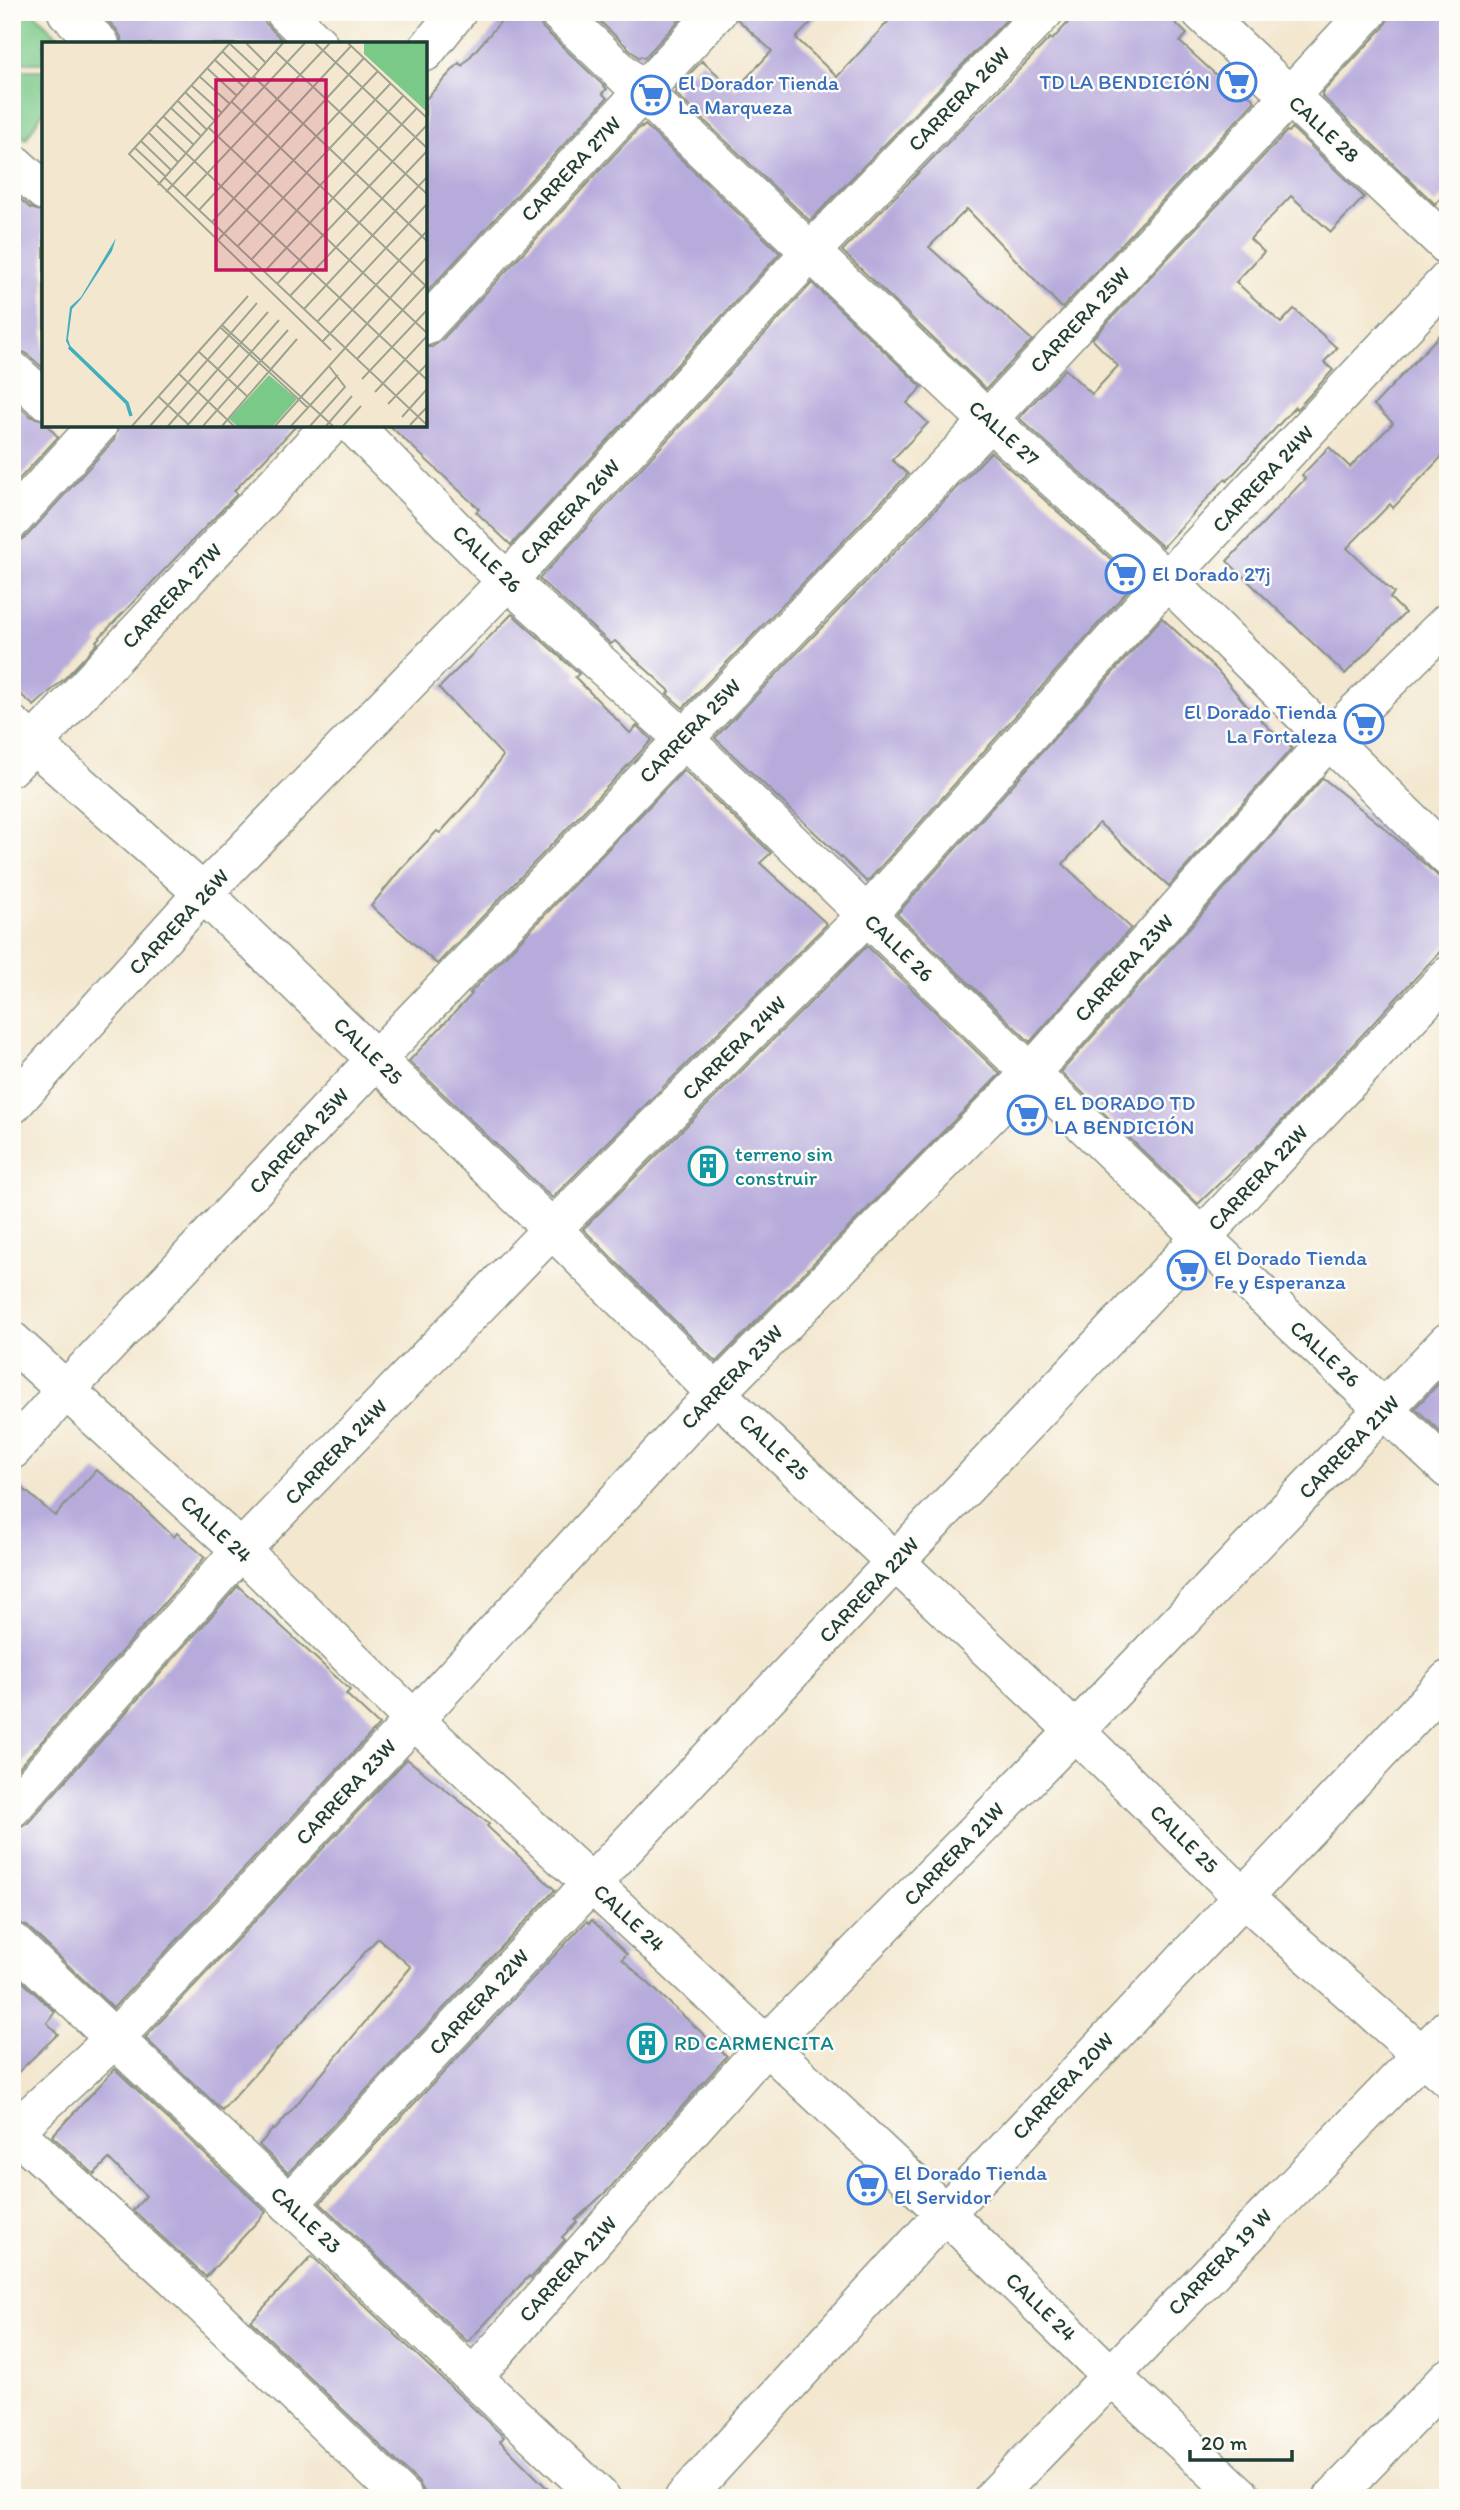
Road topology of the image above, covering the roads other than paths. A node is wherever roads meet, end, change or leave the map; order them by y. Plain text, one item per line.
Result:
1 (67, 12) edge
2 (285, 12) edge
3 (457, 12) edge
4 (558, 12) edge
5 (717, 12) edge
6 (1044, 12) edge
7 (1200, 12) edge
8 (1368, 12) edge
9 (98, 42) edge
10 (316, 42) edge
11 (427, 50) edge
12 (642, 93) junction
13 (1290, 96) junction
14 (12, 162) edge
15 (42, 189) edge
16 (1448, 246) edge
17 (811, 252) junction
18 (1448, 280) edge
19 (427, 324) edge
20 (12, 370) edge
21 (42, 397) edge
22 (989, 419) junction
23 (329, 427) edge
24 (355, 427) edge
25 (85, 430) edge
26 (12, 520) edge
27 (508, 580) junction
28 (1167, 580) junction
29 (1448, 622) edge
30 (683, 738) junction
31 (1329, 739) junction
32 (19, 745) edge
33 (1448, 858) edge
34 (203, 893) junction
35 (866, 916) junction
36 (1448, 976) edge
37 (376, 1059) junction
38 (1031, 1073) junction
39 (12, 1105) edge
40 (552, 1229) junction
41 (1202, 1238) junction
42 (12, 1341) edge
43 (1448, 1342) edge
44 (65, 1391) junction
45 (716, 1393) junction
46 (1385, 1409) junction
47 (12, 1450) edge
48 (1448, 1469) edge
49 (241, 1550) junction
50 (896, 1562) junction
51 (1448, 1680) edge
52 (414, 1720) junction
53 (1075, 1731) junction
54 (12, 1808) edge
55 (591, 1883) junction
56 (1242, 1896) junction
57 (12, 1942) edge
58 (114, 2039) junction
59 (766, 2045) junction
60 (1439, 2054) edge
61 (13, 2130) edge
62 (289, 2204) junction
63 (944, 2213) junction
64 (1110, 2375) junction
65 (472, 2377) junction
66 (1448, 2378) edge
67 (403, 2498) edge
68 (601, 2498) edge
69 (684, 2498) edge
70 (993, 2498) edge
71 (1242, 2498) edge
72 (1333, 2498) edge

1 - 9 street
2 - 10 street
3 - 11 street
4 - 12 street, CALLE 27
5 - 12 street, CARRERA 27W
6 - 17 street, CARRERA 26W
7 - 13 street, CALLE 28
8 - 13 street, CARRERA 25W
12 - 17 street, CALLE 27
12 - 19 street, CARRERA 27W
13 - 16 street, CALLE 28
13 - 22 street, CARRERA 25W
14 - 15 street
17 - 22 street, CALLE 27
17 - 27 street, CARRERA 26W
18 - 28 street, CARRERA 24W
20 - 21 street
22 - 28 street, CALLE 27
22 - 30 street, CARRERA 25W
23 - 32 street, CARRERA 27W
24 - 27 street, CALLE 26
25 - 26 street
27 - 30 street, CALLE 26
27 - 34 street, CARRERA 26W
28 - 31 street, CALLE 27
28 - 35 street, CARRERA 24W
29 - 31 street, CARRERA 23W
30 - 35 street, CALLE 26
30 - 37 street, CARRERA 25W
31 - 33 street, CALLE 27
31 - 38 street, CARRERA 23W
32 - 34 street, CALLE 25
34 - 37 street, CALLE 25
34 - 39 street, CARRERA 26W
35 - 38 street, CALLE 26
35 - 40 street, CARRERA 24W
36 - 41 street, CARRERA 22W
37 - 40 street, CALLE 25
37 - 44 street, CARRERA 25W
38 - 41 street, CALLE 26
38 - 45 street, CARRERA 23W
40 - 45 street, CALLE 25
40 - 49 street, CARRERA 24W
41 - 46 street, CALLE 26
41 - 50 street, CARRERA 22W
42 - 44 street, CALLE 24
43 - 46 street, CARRERA 21W
44 - 47 street, CARRERA 25W
44 - 49 street, CALLE 24
45 - 50 street, CALLE 25
45 - 52 street, CARRERA 23W
46 - 48 street, CALLE 26
46 - 53 street, CARRERA 21W
49 - 52 street, CALLE 24
49 - 54 street, CARRERA 24W
50 - 53 street, CALLE 25
50 - 55 street, CARRERA 22W
51 - 56 street, CARRERA 20W
52 - 55 street, CALLE 24
52 - 58 street, CARRERA 23W
53 - 56 street, CALLE 25
53 - 59 street, CARRERA 21W
55 - 59 street, CALLE 24
55 - 62 street, CARRERA 22W
56 - 60 street, CALLE 25
56 - 63 street, CARRERA 20W
57 - 58 street, CALLE 23
58 - 61 street, CARRERA 23W
58 - 62 street, CALLE 23
59 - 63 street, CALLE 24
59 - 65 street, CARRERA 21W
60 - 64 street, CARRERA 19 W
61 - 67 street
62 - 65 street, CALLE 23
63 - 64 street, CALLE 24
63 - 69 street, CARRERA 20W
64 - 70 street, CARRERA 19 W
64 - 71 street, CALLE 24
65 - 68 street, CALLE 23
66 - 72 street

